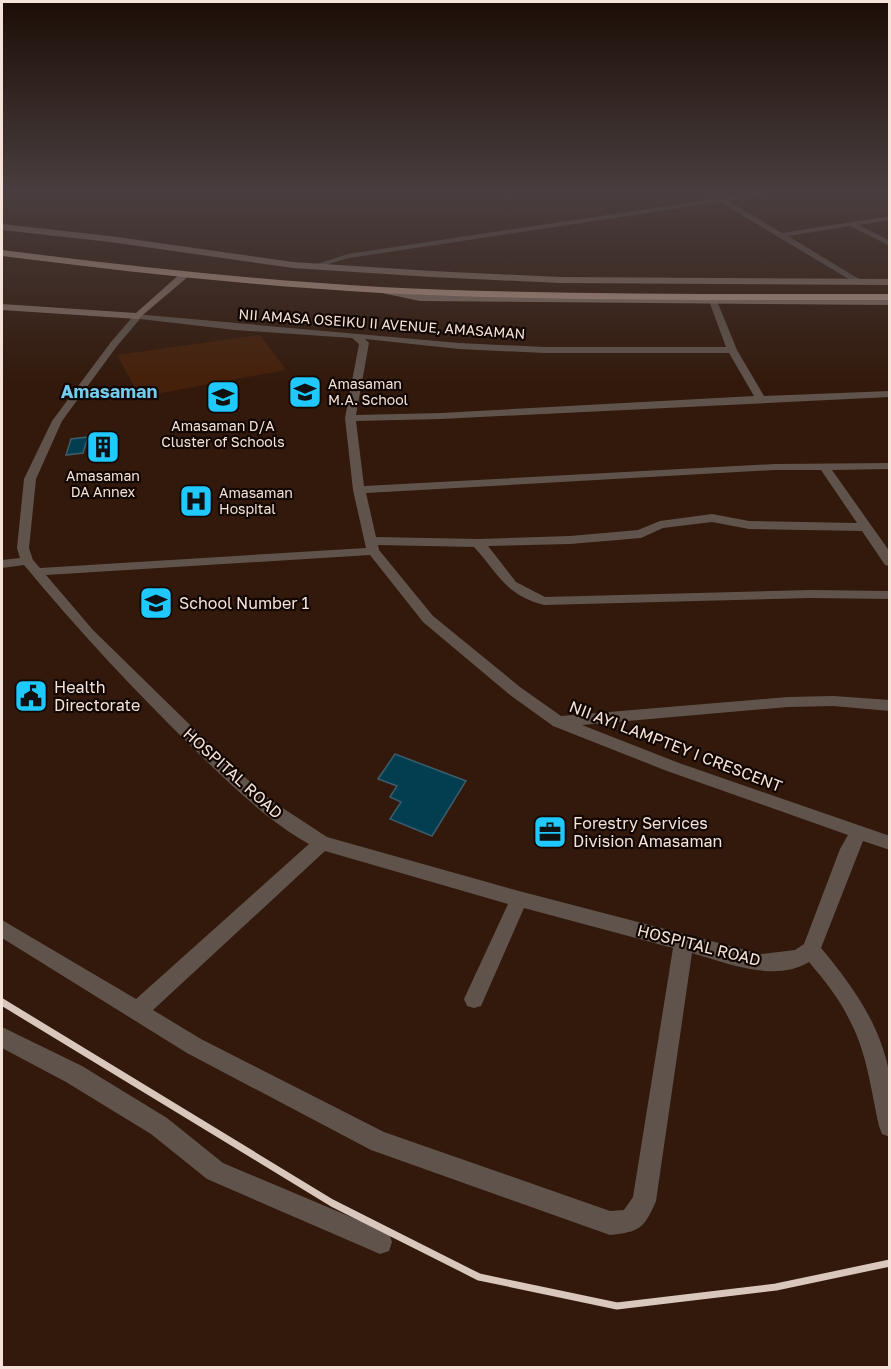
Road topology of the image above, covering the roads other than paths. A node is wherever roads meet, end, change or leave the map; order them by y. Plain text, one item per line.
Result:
1 (26, 256) edge
2 (103, 256) edge
3 (234, 256) edge
4 (349, 256) edge
5 (817, 256) edge
6 (315, 266) junction
7 (185, 275) junction
8 (860, 282) junction
9 (890, 282) edge
10 (890, 289) edge
11 (381, 290) junction
12 (890, 297) edge
13 (713, 300) junction
14 (890, 302) edge
15 (2, 307) edge
16 (138, 316) junction
17 (356, 337) junction
18 (732, 350) junction
19 (890, 394) edge
20 (761, 399) junction
21 (350, 418) junction
22 (824, 466) junction
23 (890, 466) edge
24 (359, 490) junction
25 (865, 526) junction
26 (478, 543) junction
27 (372, 546) junction
28 (890, 562) edge
29 (2, 564) edge
30 (31, 567) junction
31 (890, 596) edge
32 (890, 706) edge
33 (559, 722) junction
34 (858, 833) junction
35 (322, 843) junction
36 (890, 843) edge
37 (519, 899) junction
38 (2, 928) edge
39 (684, 942) junction
40 (811, 950) junction
41 (474, 999) dead end
42 (137, 1011) junction
43 (2, 1037) edge
44 (890, 1126) edge
45 (380, 1242) dead end

1 - 7 highway
2 - 10 highway
3 - 6 main road
4 - 6 street
5 - 8 street
6 - 8 main road
7 - 11 highway
7 - 16 main road
8 - 9 main road
11 - 12 highway
11 - 13 main road
13 - 14 main road
13 - 18 street
15 - 16 main road
16 - 17 street, NII AMASA OSEIKU II AVENUE, AMASAMAN
16 - 30 street
17 - 18 street, NII AMASA OSEIKU II AVENUE, AMASAMAN
17 - 21 street, NII AYI LAMPTEY I CRESCENT
18 - 20 street
19 - 20 street
20 - 21 street
21 - 24 street, NII AYI LAMPTEY I CRESCENT
22 - 23 street
22 - 24 street
22 - 25 street
24 - 27 street, NII AYI LAMPTEY I CRESCENT
25 - 26 street
25 - 28 street
26 - 27 street
26 - 31 street
27 - 30 street
27 - 33 street, NII AYI LAMPTEY I CRESCENT
29 - 30 street
30 - 35 street, HOSPITAL ROAD
32 - 33 street
33 - 34 street, NII AYI LAMPTEY I CRESCENT
34 - 36 street, NII AYI LAMPTEY I CRESCENT
34 - 40 street
35 - 37 street, HOSPITAL ROAD
35 - 42 street
37 - 39 street, HOSPITAL ROAD
37 - 41 street
38 - 42 street
39 - 40 street, HOSPITAL ROAD
39 - 42 street
40 - 44 street
43 - 45 street

